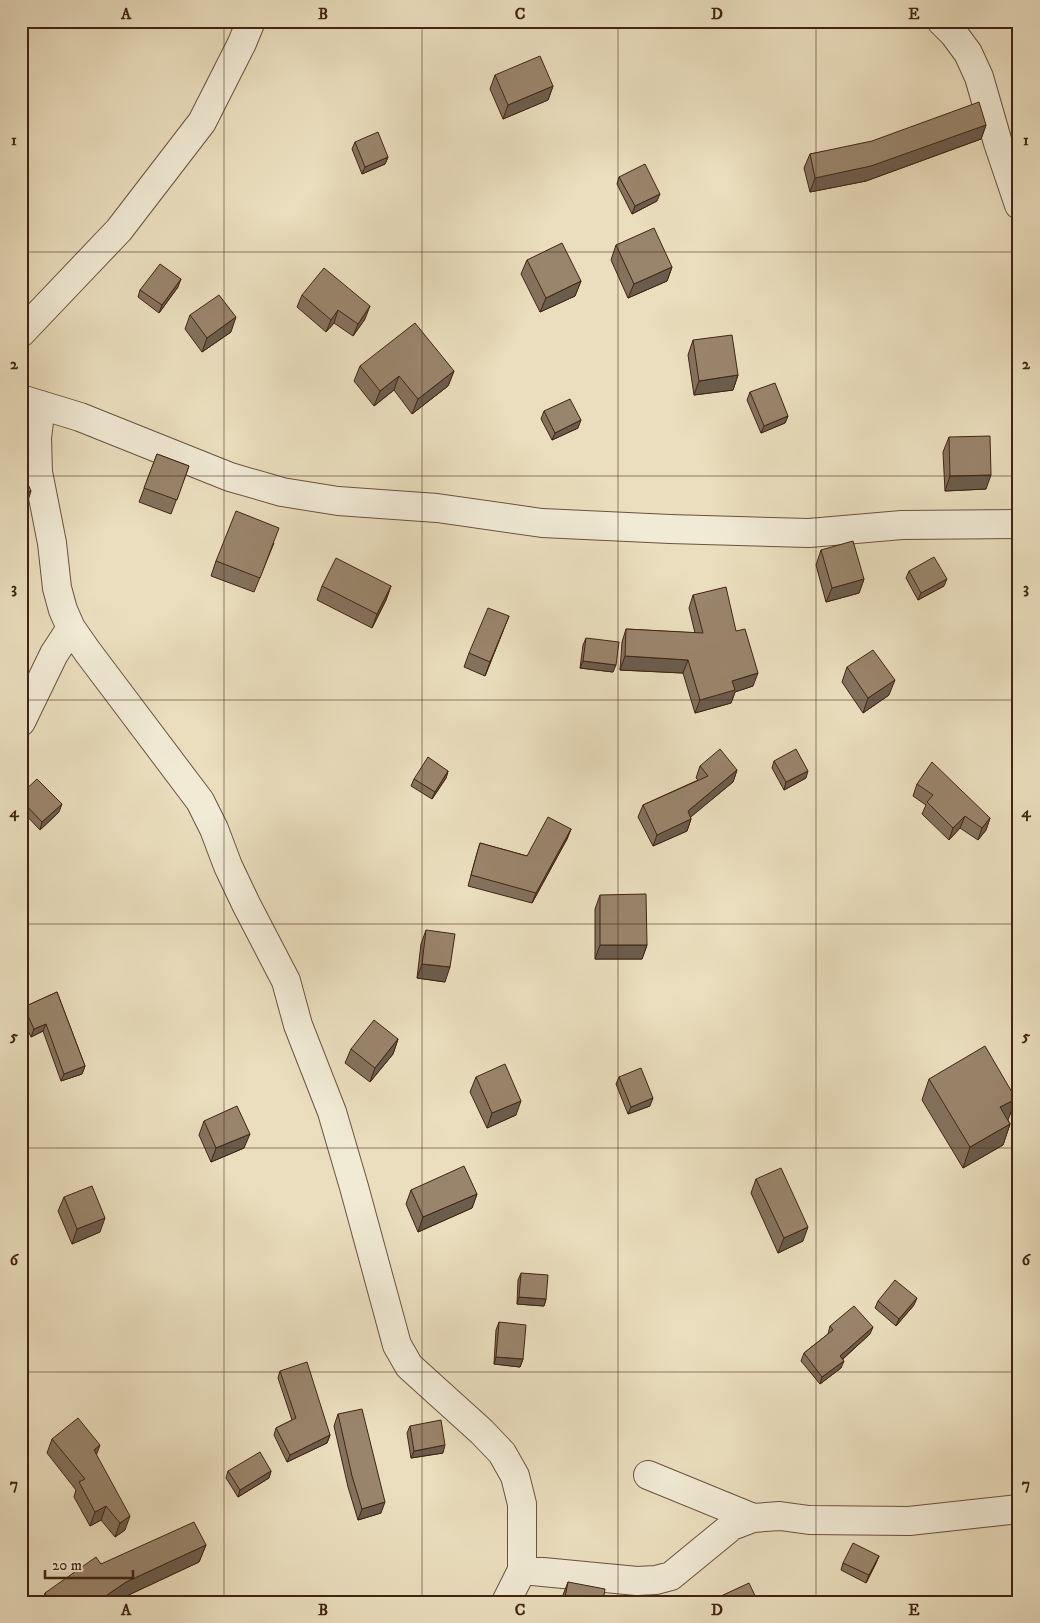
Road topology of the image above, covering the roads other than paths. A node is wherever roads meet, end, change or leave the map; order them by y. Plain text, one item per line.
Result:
1 (251, 21) edge
2 (941, 21) edge
3 (1008, 139) edge
4 (1019, 205) edge
5 (21, 333) edge
6 (31, 402) edge
7 (1019, 524) edge
8 (71, 628) junction
9 (21, 722) edge
10 (648, 1475) dead end
11 (1019, 1509) edge
12 (753, 1518) junction
13 (522, 1570) junction
14 (506, 1602) edge

1 - 5 street
2 - 3 street
3 - 4 street
6 - 7 street
6 - 8 street
8 - 9 street
8 - 13 street
10 - 12 street
11 - 12 street
12 - 13 street
13 - 14 street

